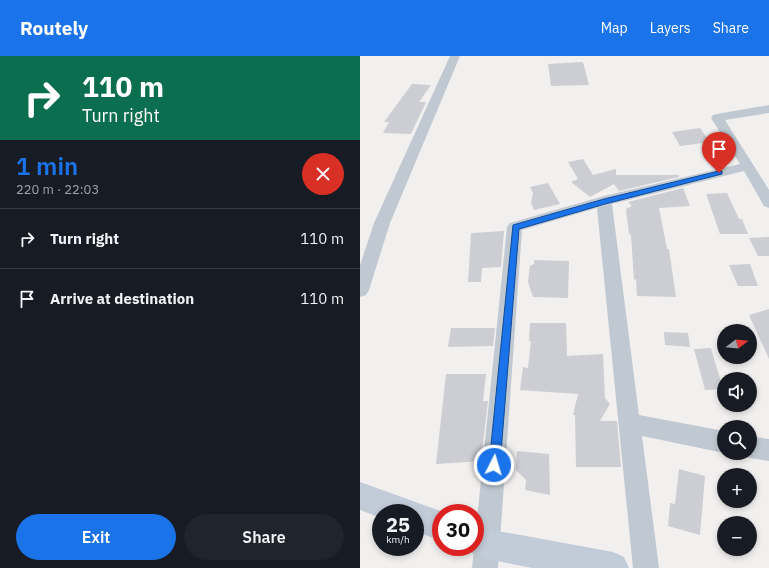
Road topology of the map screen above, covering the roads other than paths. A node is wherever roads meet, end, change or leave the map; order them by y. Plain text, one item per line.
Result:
1 (455, 56) edge
2 (769, 109) edge
3 (748, 166) junction
4 (604, 201) junction
5 (769, 203) edge
6 (360, 290) edge
7 (629, 423) junction
8 (717, 441) edge
9 (757, 448) edge
10 (769, 450) edge
11 (360, 496) edge
12 (382, 504) edge
13 (484, 530) edge
14 (484, 550) edge
15 (613, 568) edge
16 (646, 568) edge

1 - 6 street
2 - 3 street
3 - 4 street
3 - 5 street
4 - 7 street
4 - 13 street
7 - 8 street
7 - 16 street
9 - 10 street
11 - 12 street
14 - 15 street

